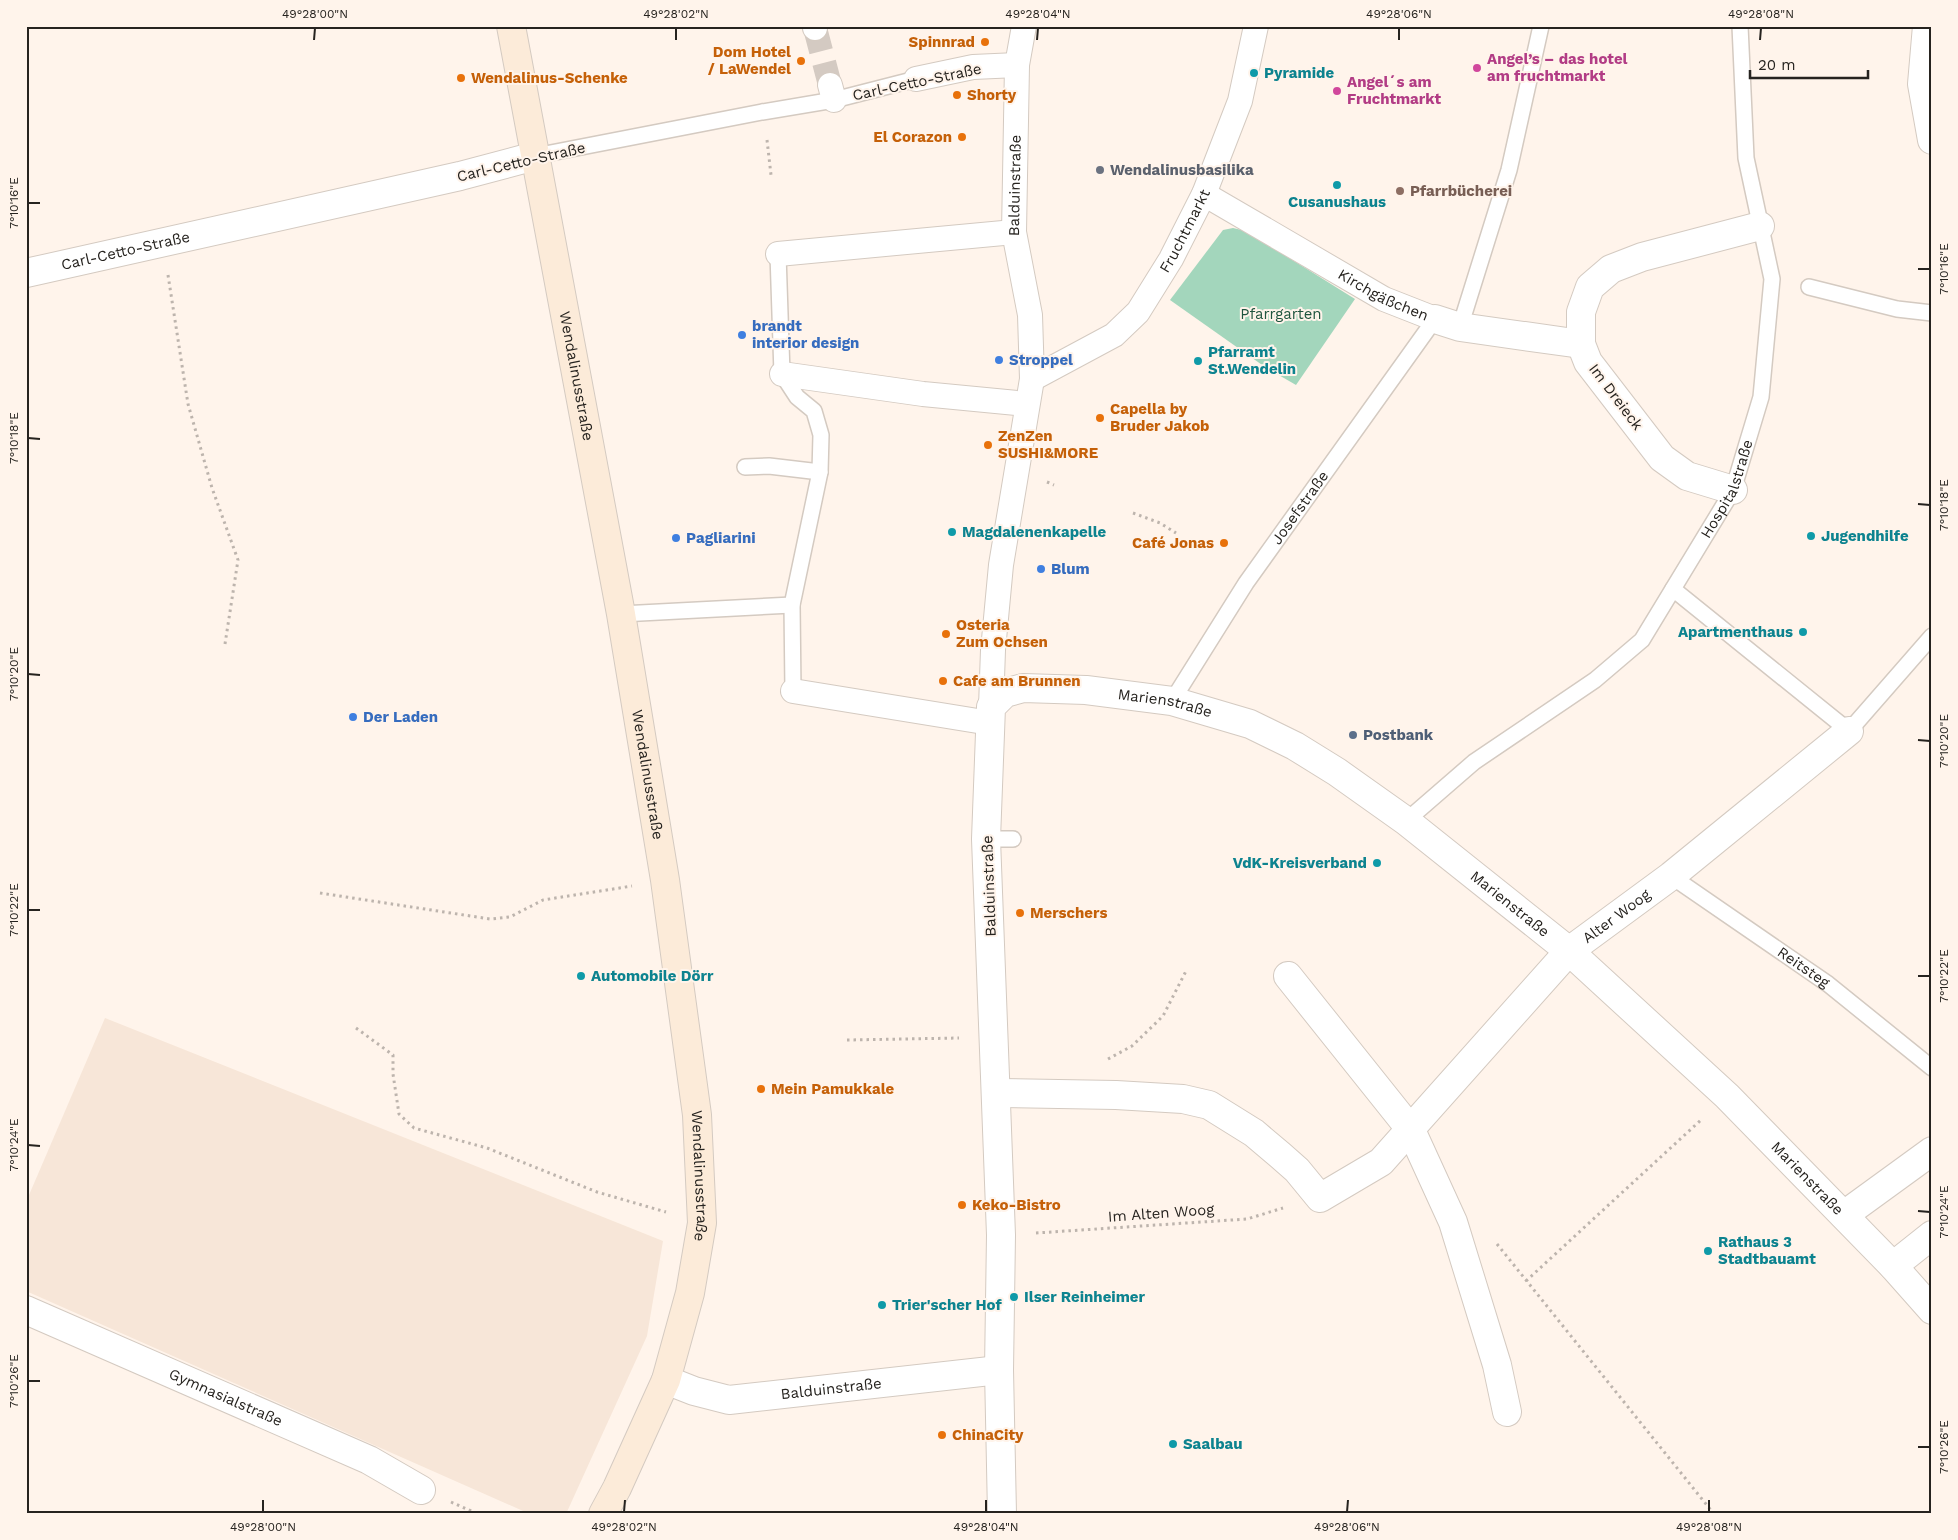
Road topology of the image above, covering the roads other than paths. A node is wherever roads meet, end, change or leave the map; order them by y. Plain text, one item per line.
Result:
1 (511, 26) edge
2 (1024, 26) edge
3 (1256, 26) edge
4 (1541, 26) edge
5 (1740, 26) edge
6 (1928, 26) edge
7 (1017, 65) junction
8 (916, 79) joint
9 (1932, 140) edge
10 (535, 156) junction
11 (1204, 194) junction
12 (1760, 226) junction
13 (1014, 232) junction
14 (778, 254) joint
15 (26, 273) edge
16 (1809, 287) dead end
17 (1932, 313) edge
18 (1448, 323) junction
19 (1581, 344) junction
20 (782, 374) junction
21 (1032, 379) junction
22 (1027, 404) junction
23 (745, 467) dead end
24 (820, 472) junction
25 (1733, 490) junction
26 (1673, 588) junction
27 (792, 605) junction
28 (621, 614) junction
29 (1932, 636) edge
30 (793, 691) joint
31 (1172, 701) junction
32 (991, 715) junction
33 (1849, 731) junction
34 (1406, 821) junction
35 (986, 839) junction
36 (1013, 840) dead end
37 (1671, 876) junction
38 (1569, 951) junction
39 (1288, 976) dead end
40 (1932, 1068) edge
41 (997, 1093) junction
42 (1411, 1130) junction
43 (1932, 1151) edge
44 (1844, 1215) junction
45 (1932, 1235) edge
46 (1893, 1266) junction
47 (26, 1310) edge
48 (1932, 1310) edge
49 (999, 1370) junction
50 (666, 1380) junction
51 (1507, 1412) dead end
52 (421, 1490) dead end
53 (603, 1514) edge
54 (1002, 1514) edge

1 - 10 main road, Wendalinusstraße
2 - 7 street, Balduinstraße
3 - 11 street, Fruchtmarkt
4 - 18 lane, Josefstraße
5 - 12 lane, Hospitalstraße
6 - 9 street
7 - 8 street, Carl-Cetto-Straße
7 - 13 street, Balduinstraße
8 - 10 lane, Carl-Cetto-Straße
10 - 15 street, Carl-Cetto-Straße
10 - 28 main road, Wendalinusstraße
11 - 18 street, Kirchgäßchen
11 - 21 street, Fruchtmarkt
12 - 19 street, Im Dreieck
12 - 25 lane, Hospitalstraße
13 - 14 street
13 - 21 street, Balduinstraße
14 - 20 lane
16 - 17 lane
18 - 19 street, Kirchgäßchen
18 - 31 lane, Josefstraße
19 - 25 street, Im Dreieck
20 - 22 street
20 - 24 lane
21 - 22 street, Balduinstraße
22 - 32 street, Balduinstraße
23 - 24 lane
24 - 27 lane
25 - 26 lane, Hospitalstraße
26 - 33 lane
26 - 34 lane, Hospitalstraße
27 - 28 lane
27 - 30 lane
28 - 50 main road, Wendalinusstraße
29 - 33 lane, Alter Woog
30 - 32 street
31 - 32 street, Marienstraße
31 - 34 street, Marienstraße
32 - 35 street, Balduinstraße
33 - 37 street, Alter Woog
34 - 38 street, Marienstraße
35 - 36 lane
35 - 41 street, Balduinstraße
37 - 38 street, Alter Woog
37 - 40 lane, Reitsteg
38 - 42 street, Alter Woog
38 - 44 street, Marienstraße
39 - 42 street
41 - 42 street, Alter Woog
41 - 49 street, Balduinstraße
42 - 51 street
43 - 44 street
44 - 46 street, Marienstraße
45 - 46 street
46 - 48 street, Marienstraße
47 - 52 street, Gymnasialstraße
49 - 50 street, Balduinstraße
49 - 54 street, Balduinstraße
50 - 53 main road, Wendalinusstraße

